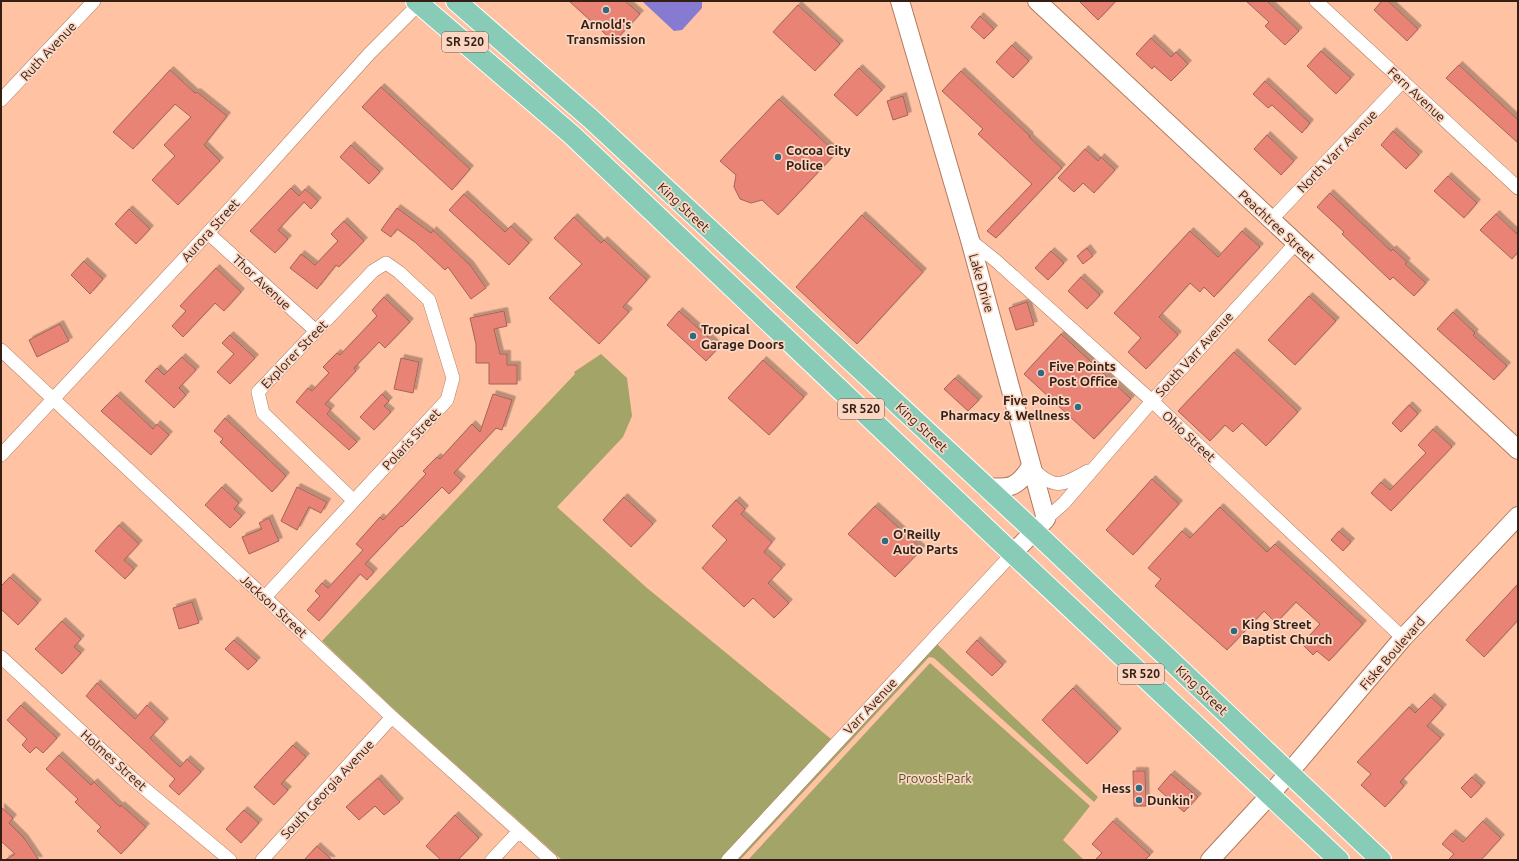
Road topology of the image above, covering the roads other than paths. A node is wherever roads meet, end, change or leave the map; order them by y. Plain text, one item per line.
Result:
1 (94, 1) edge
2 (456, 1) edge
3 (900, 1) edge
4 (1037, 1) edge
5 (1316, 1) edge
6 (417, 2) edge
7 (518, 57) junction
8 (1403, 81) junction
9 (1, 100) edge
10 (532, 101) junction
11 (637, 163) junction
12 (1518, 188) edge
13 (1271, 220) junction
14 (208, 233) junction
15 (970, 240) junction
16 (1296, 243) junction
17 (386, 264) joint
18 (316, 331) junction
19 (1, 350) edge
20 (53, 399) junction
21 (1152, 401) junction
22 (1518, 450) edge
23 (1, 455) edge
24 (1031, 466) junction
25 (1095, 468) junction
26 (985, 487) junction
27 (354, 501) junction
28 (1518, 516) edge
29 (1040, 525) junction
30 (1012, 553) junction
31 (265, 597) junction
32 (1404, 638) junction
33 (1, 657) edge
34 (392, 717) junction
35 (1289, 773) junction
36 (1270, 795) junction
37 (519, 831) junction
38 (230, 860) edge
39 (262, 860) edge
40 (492, 860) edge
41 (551, 860) edge
42 (728, 860) edge
43 (1210, 860) edge
44 (1339, 860) edge
45 (1381, 860) edge

1 - 9 street, Ruth Avenue
2 - 7 main road, King Street / SR 520
3 - 15 street, Lake Drive
4 - 13 street, Peachtree Street
5 - 8 street, Fern Avenue
6 - 7 main road
6 - 10 main road, King Street / SR 520
6 - 14 street, Aurora Street
7 - 11 main road, King Street / SR 520
8 - 12 street, Fern Avenue
8 - 13 street, North Varr Avenue
10 - 11 main road
10 - 30 main road, King Street / SR 520
11 - 26 main road, King Street / SR 520
13 - 16 street, Peachtree Street
14 - 18 street, Thor Avenue
14 - 20 street, Aurora Street
15 - 21 street, Ohio Street
15 - 24 street, Lake Drive
16 - 21 street, South Varr Avenue
16 - 22 street, Peachtree Street
17 - 18 street, Explorer Street
17 - 27 street, Polaris Street
18 - 27 street, Explorer Street
19 - 20 street, Jackson Street
20 - 23 street, Aurora Street
20 - 31 street, Jackson Street
21 - 25 street, South Varr Avenue
21 - 32 street, Ohio Street
24 - 25 street
24 - 26 street
24 - 29 street, Lake Drive
25 - 29 street
26 - 29 main road, King Street / SR 520
27 - 31 street, Polaris Street
28 - 32 street, Fiske Boulevard
29 - 30 street
29 - 35 main road, King Street / SR 520
30 - 36 main road, King Street / SR 520
30 - 42 street, Varr Avenue
31 - 34 street, Jackson Street
32 - 35 street, Fiske Boulevard
33 - 38 street, Holmes Street
34 - 37 street, Jackson Street
34 - 39 street, South Georgia Avenue
35 - 36 street, Fiske Boulevard
35 - 45 main road, King Street / SR 520
36 - 43 street, Fiske Boulevard
36 - 44 main road, King Street / SR 520
37 - 40 street
37 - 41 street, Jackson Street

